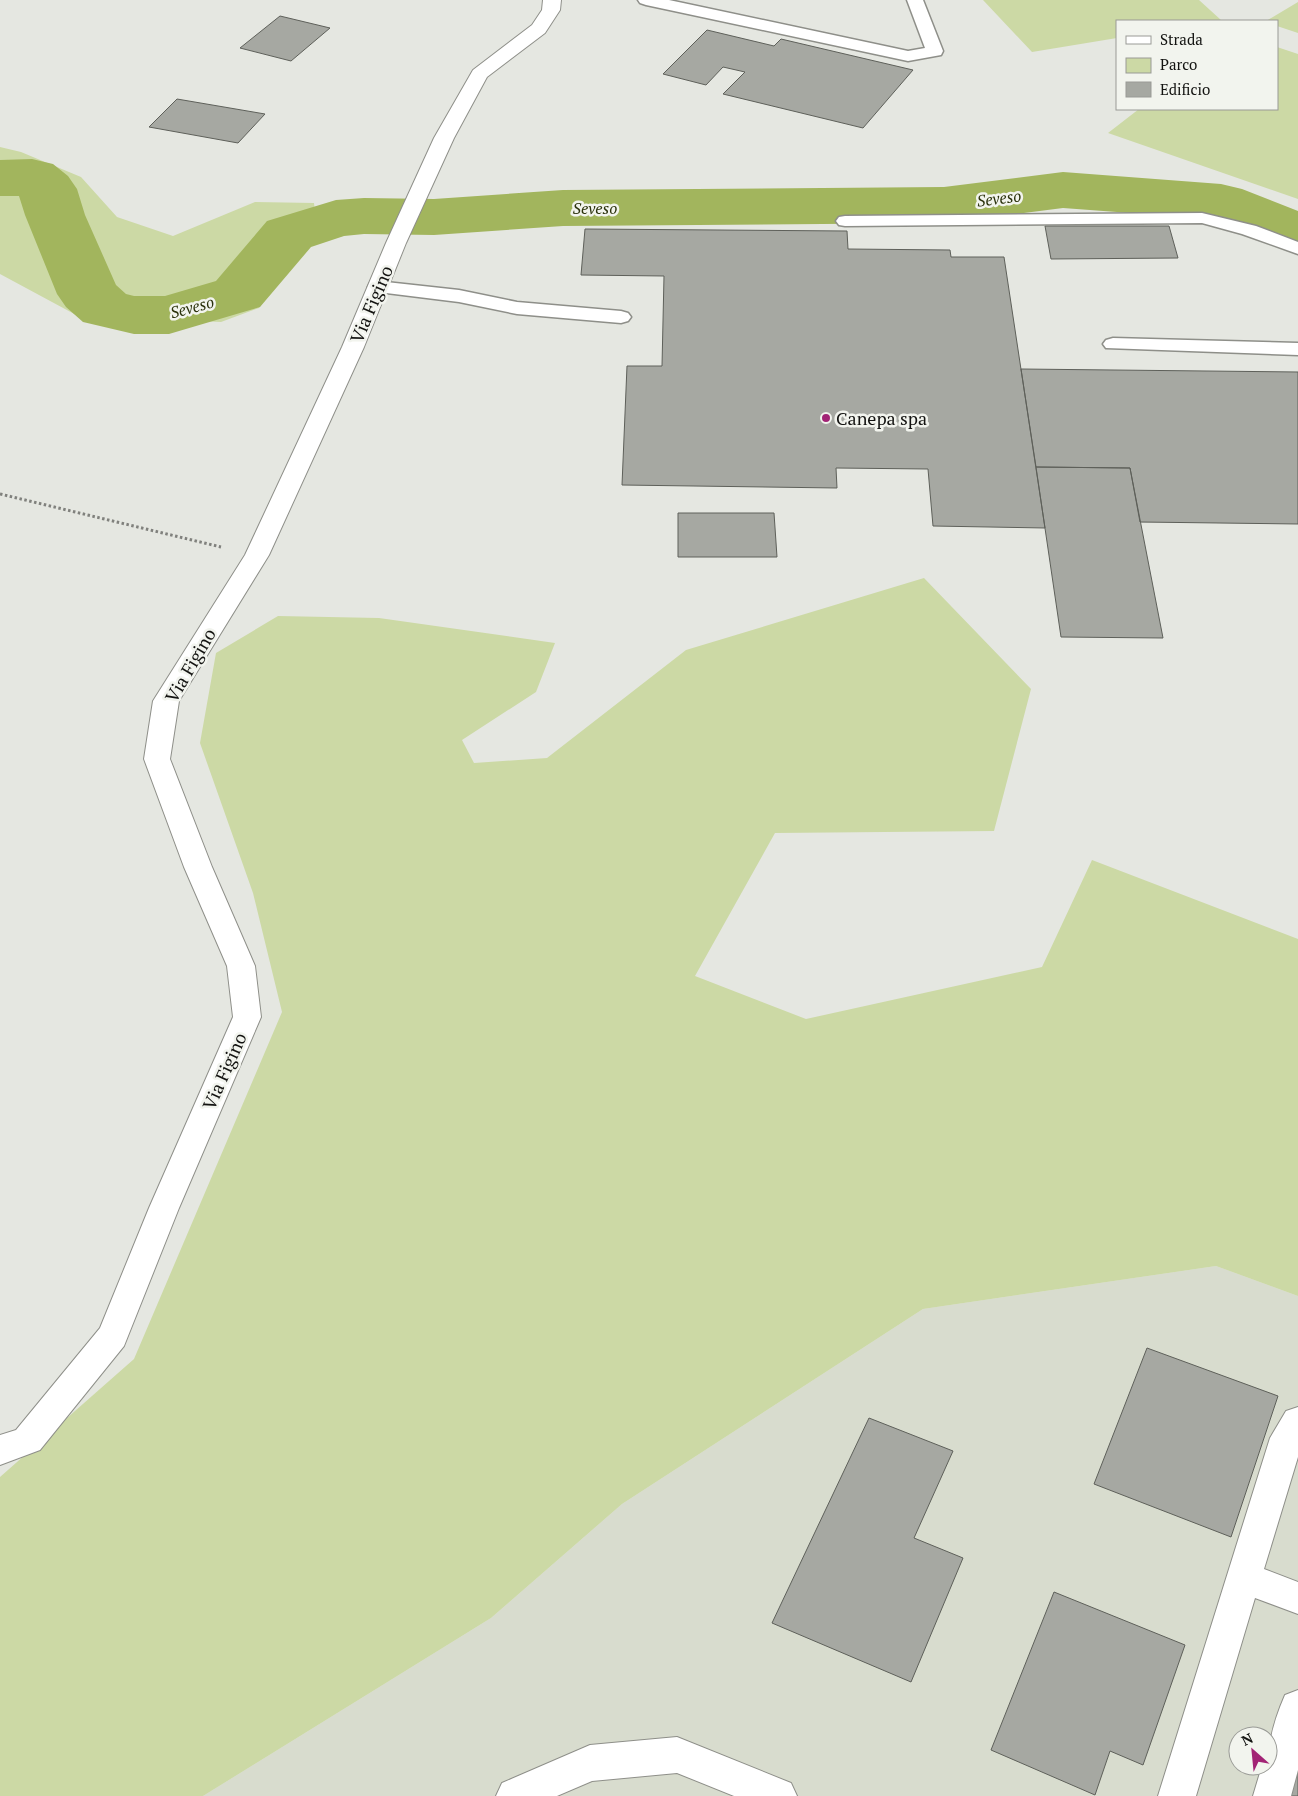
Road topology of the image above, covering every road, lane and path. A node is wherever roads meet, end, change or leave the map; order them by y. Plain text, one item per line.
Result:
1 (552, 0) edge
2 (646, 0) edge
3 (721, 0) edge
4 (914, 0) edge
5 (705, 13) junction
6 (845, 221) dead end
7 (1298, 248) edge
8 (377, 287) junction
9 (621, 317) dead end
10 (1114, 344) dead end
11 (1298, 349) edge
12 (0, 494) edge
13 (257, 555) junction
14 (1298, 1420) edge
15 (0, 1450) edge
16 (1244, 1578) junction
17 (1298, 1598) edge
18 (1298, 1707) edge
19 (514, 1796) edge
20 (778, 1796) edge
21 (1177, 1796) edge
22 (1272, 1796) edge

1 - 8 street, Via Figino
2 - 5 lane
3 - 5 lane
4 - 5 lane
6 - 7 lane
8 - 9 lane
8 - 13 street, Via Figino
10 - 11 lane
12 - 13 path
13 - 15 street, Via Figino
14 - 16 street
16 - 17 street
16 - 21 street
18 - 22 street
19 - 20 street

